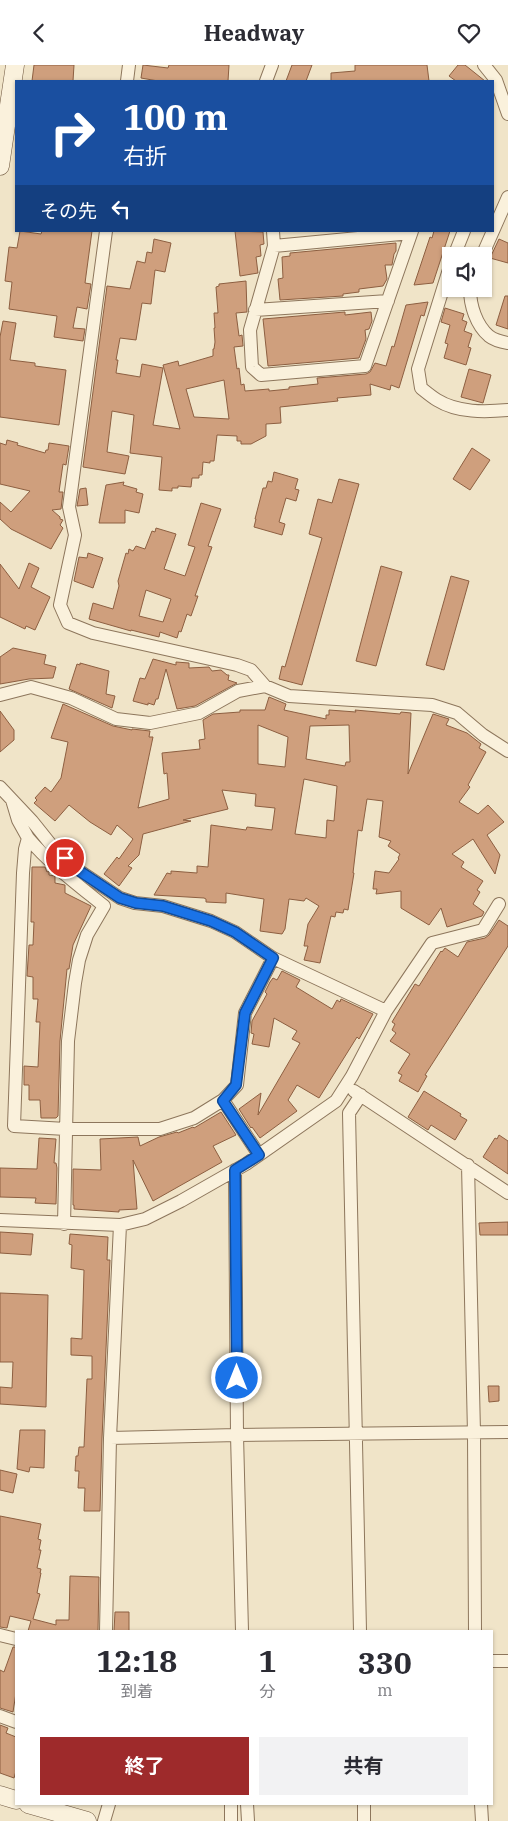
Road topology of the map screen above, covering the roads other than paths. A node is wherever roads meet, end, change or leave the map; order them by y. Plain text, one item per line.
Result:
1 (15, 65) edge
2 (130, 65) edge
3 (272, 65) edge
4 (484, 65) edge
5 (127, 80) edge
6 (266, 80) edge
7 (508, 114) edge
8 (0, 166) edge
9 (508, 197) edge
10 (494, 229) edge
11 (106, 232) edge
12 (273, 232) edge
13 (411, 232) edge
14 (464, 232) edge
15 (493, 232) edge
16 (274, 246) junction
17 (458, 247) edge
18 (486, 247) edge
19 (442, 292) edge
20 (470, 297) edge
21 (388, 301) junction
22 (255, 310) junction
23 (508, 343) edge
24 (508, 410) edge
25 (265, 686) junction
26 (0, 695) edge
27 (508, 751) edge
28 (0, 787) edge
29 (12, 800) junction
30 (28, 838) junction
31 (499, 904) dead end
32 (273, 958) junction
33 (386, 1011) junction
34 (346, 1085) junction
35 (361, 1095) junction
36 (223, 1101) junction
37 (66, 1129) junction
38 (259, 1155) junction
39 (468, 1165) junction
40 (235, 1170) junction
41 (508, 1193) edge
42 (0, 1220) edge
43 (64, 1224) junction
44 (120, 1225) junction
45 (508, 1432) edge
46 (355, 1433) junction
47 (474, 1433) junction
48 (237, 1435) junction
49 (110, 1438) junction
50 (106, 1630) edge
51 (242, 1630) edge
52 (360, 1630) edge
53 (475, 1630) edge
54 (0, 1635) edge
55 (15, 1639) edge
56 (493, 1661) edge
57 (508, 1661) edge
58 (0, 1716) edge
59 (15, 1722) edge
60 (0, 1795) edge
61 (15, 1800) edge
62 (31, 1805) edge
63 (109, 1805) edge
64 (231, 1805) edge
65 (247, 1805) edge
66 (364, 1805) edge
67 (481, 1805) edge
68 (87, 1821) edge
69 (104, 1821) edge
70 (231, 1821) edge
71 (248, 1821) edge
72 (364, 1821) edge
73 (482, 1821) edge

1 - 8 street
2 - 5 street
3 - 6 street
4 - 7 street
9 - 10 street
11 - 25 street
12 - 16 street
13 - 16 street
13 - 21 street
14 - 17 street
15 - 18 street
16 - 22 street
19 - 24 street
20 - 23 street
21 - 22 street
21 - 22 street
25 - 26 street
25 - 27 street
28 - 29 street
29 - 30 street
29 - 32 street
30 - 37 street
30 - 37 street
31 - 33 street
32 - 33 street
32 - 36 street
33 - 34 street
34 - 35 street
34 - 38 street
35 - 39 street
35 - 46 street
36 - 37 street
36 - 38 street
37 - 43 street
38 - 40 street
39 - 41 street
39 - 47 street
40 - 44 street
40 - 48 street
42 - 43 street
43 - 44 street
44 - 49 street
45 - 47 street
46 - 47 street
46 - 48 street
46 - 52 street
47 - 53 street
48 - 49 street
48 - 51 street
49 - 50 street
54 - 55 street
56 - 57 street
58 - 59 street
60 - 61 street
62 - 68 street
63 - 69 street
64 - 70 street
65 - 71 street
66 - 72 street
67 - 73 street

